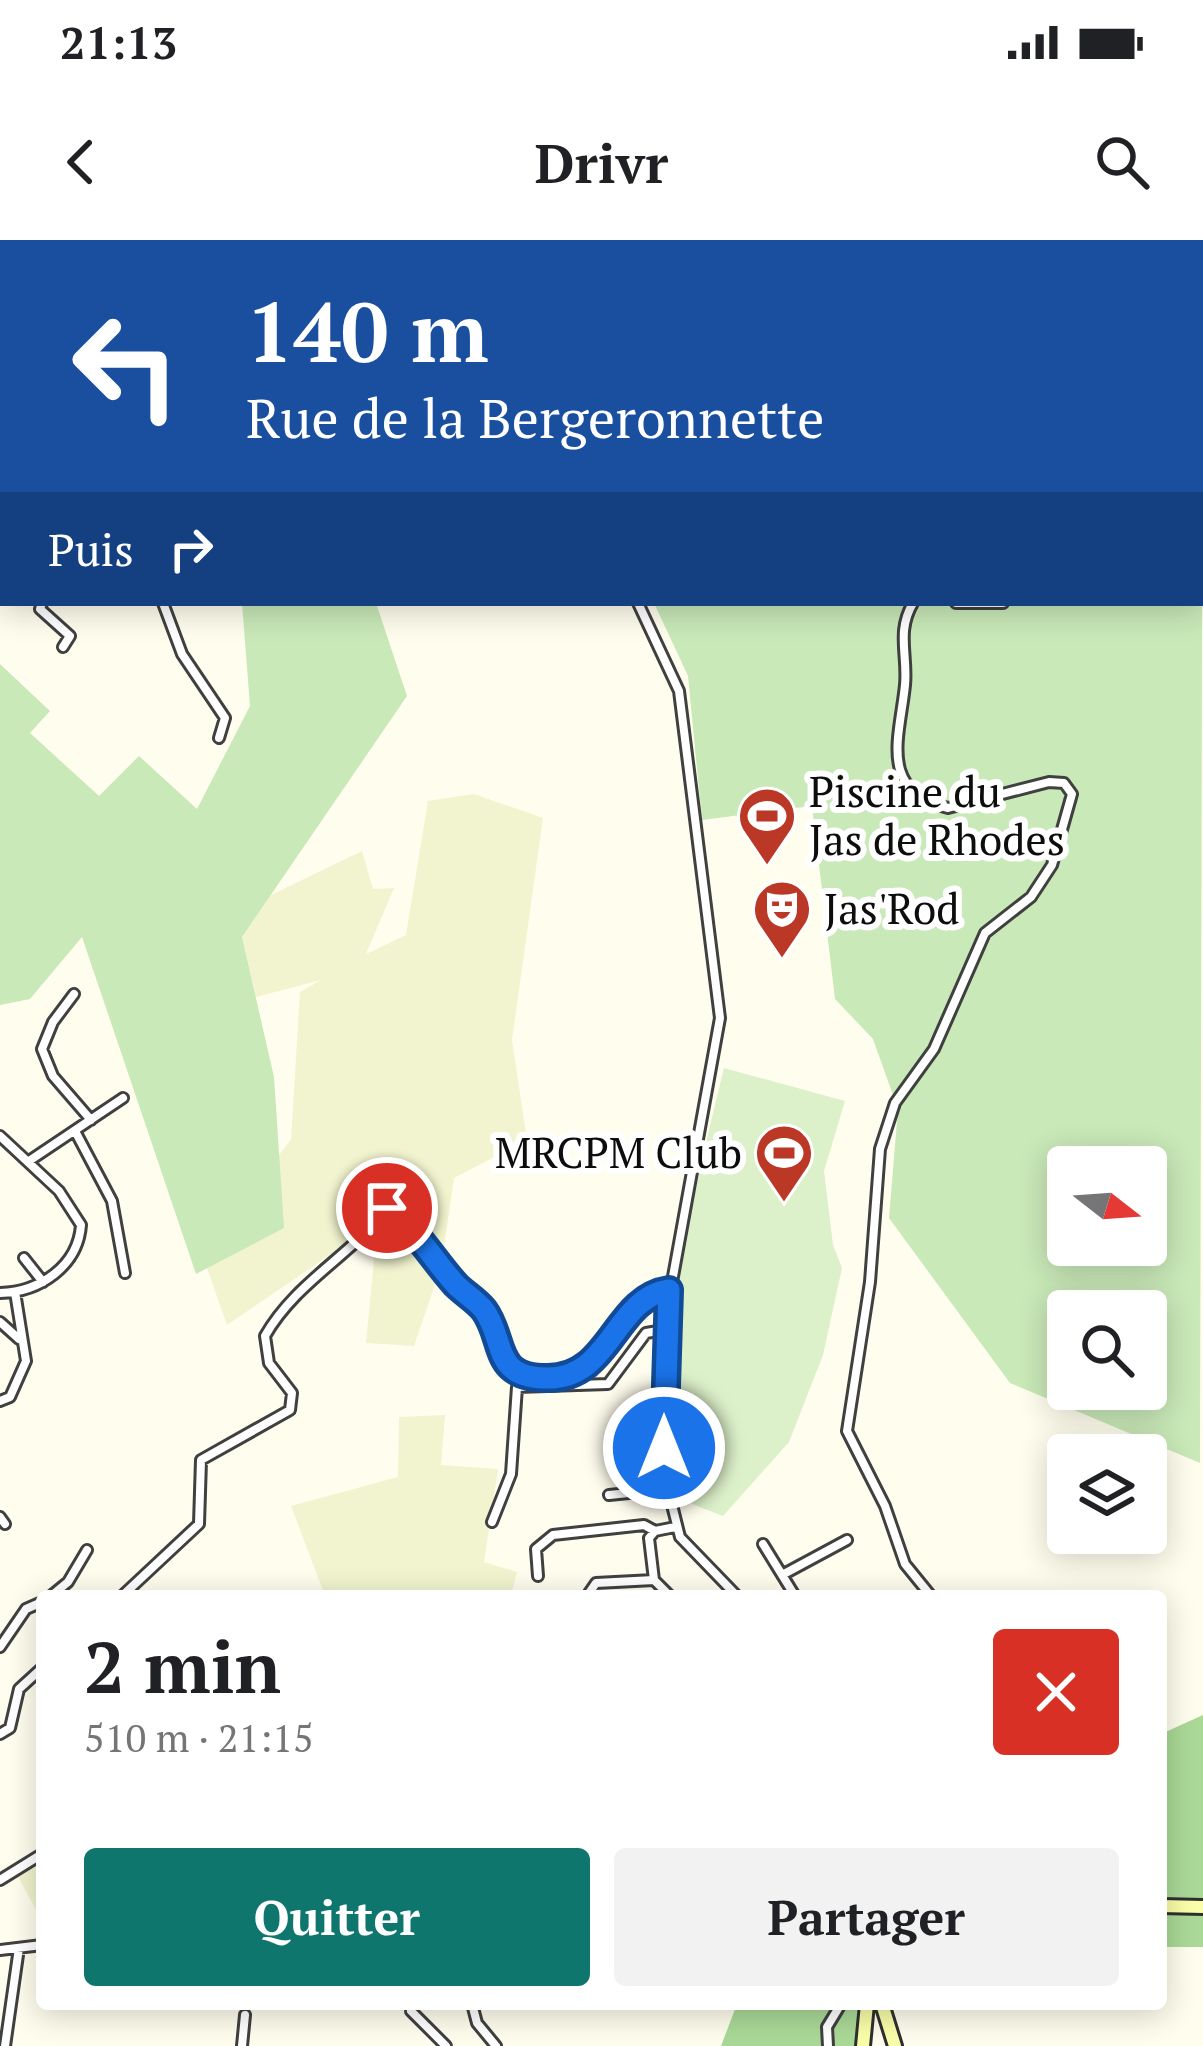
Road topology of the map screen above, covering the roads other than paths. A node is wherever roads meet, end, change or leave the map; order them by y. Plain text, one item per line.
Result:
1 (41, 606) edge
2 (164, 606) edge
3 (639, 606) edge
4 (912, 606) edge
5 (64, 647) dead end
6 (219, 738) dead end
7 (74, 994) dead end
8 (123, 1098) dead end
9 (92, 1120) junction
10 (75, 1131) junction
11 (0, 1136) edge
12 (28, 1162) junction
13 (24, 1258) dead end
14 (125, 1273) dead end
15 (43, 1282) junction
16 (669, 1290) junction
17 (15, 1292) junction
18 (0, 1293) edge
19 (0, 1322) edge
20 (664, 1330) junction
21 (21, 1340) junction
22 (0, 1401) edge
23 (664, 1412) junction
24 (618, 1437) dead end
25 (668, 1490) junction
26 (609, 1495) dead end
27 (492, 1522) dead end
28 (675, 1527) junction
29 (655, 1531) junction
30 (847, 1540) dead end
31 (763, 1544) dead end
32 (87, 1550) dead end
33 (782, 1575) junction
34 (538, 1576) dead end
35 (654, 1580) junction
36 (58, 1590) edge
37 (128, 1590) edge
38 (591, 1590) edge
39 (664, 1590) edge
40 (731, 1590) edge
41 (791, 1590) edge
42 (926, 1590) edge
43 (36, 1605) edge
44 (0, 1647) edge
45 (36, 1673) edge
46 (0, 1734) edge
47 (36, 1858) edge
48 (0, 1880) edge
49 (1167, 1906) edge
50 (1203, 1907) edge
51 (36, 1946) edge
52 (20, 1948) junction
53 (0, 1950) edge
54 (474, 2010) edge
55 (837, 2010) edge
56 (867, 2010) edge
57 (884, 2010) edge
58 (411, 2011) dead end
59 (245, 2015) dead end
60 (3, 2032) edge
61 (829, 2044) edge
62 (5, 2046) edge
63 (242, 2046) edge
64 (446, 2046) edge
65 (496, 2046) edge
66 (864, 2046) edge
67 (894, 2046) edge

1 - 5 street
2 - 6 street
3 - 16 street
4 - 42 street
7 - 9 street
8 - 9 street
9 - 10 street
10 - 12 street
10 - 14 street
11 - 12 street
12 - 15 street
13 - 15 street
15 - 17 street
16 - 20 street
16 - 37 street
17 - 18 street
17 - 21 street
19 - 21 street
20 - 23 street
20 - 27 street
21 - 22 street
23 - 24 street
23 - 25 street
25 - 26 street
25 - 28 street
28 - 29 street
28 - 40 street
29 - 34 street
29 - 35 street
30 - 33 street
31 - 33 street
32 - 36 street
33 - 41 street
35 - 38 street
35 - 39 street
43 - 44 street
45 - 46 street
47 - 48 street
49 - 50 main road
51 - 52 street
52 - 53 street
52 - 60 street
54 - 65 street
55 - 61 street
56 - 66 main road
57 - 67 main road
58 - 64 street
59 - 63 street
60 - 62 street
66 - 67 main road

